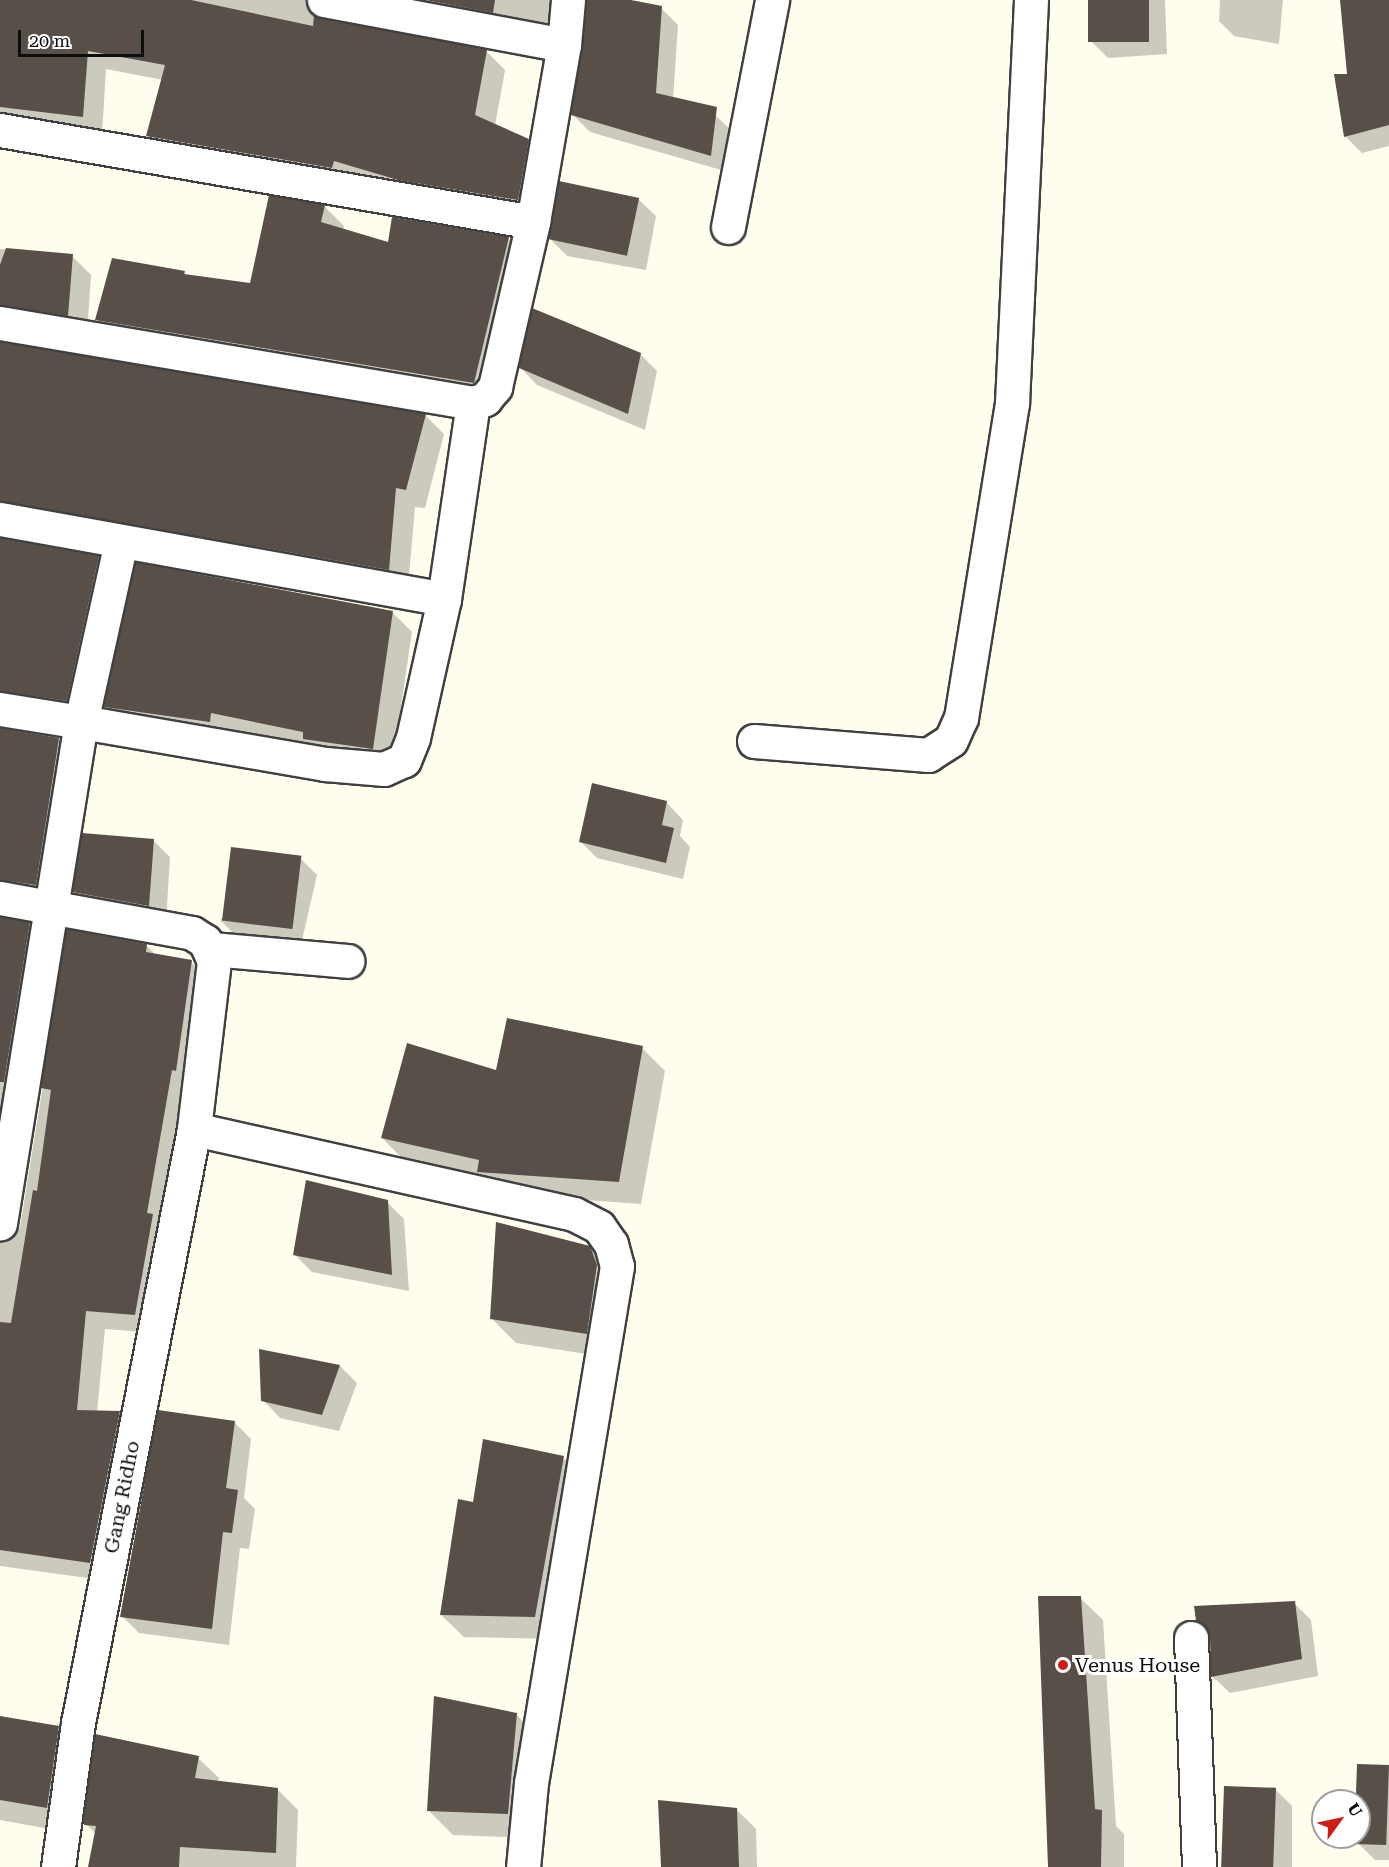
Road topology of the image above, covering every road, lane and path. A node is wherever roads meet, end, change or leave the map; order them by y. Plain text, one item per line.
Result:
1 (324, 0) edge
2 (567, 0) edge
3 (772, 0) edge
4 (1031, 0) edge
5 (564, 45) junction
6 (0, 130) edge
7 (533, 222) junction
8 (728, 227) dead end
9 (0, 323) edge
10 (473, 404) junction
11 (0, 519) edge
12 (121, 541) junction
13 (444, 599) junction
14 (0, 709) edge
15 (81, 722) junction
16 (754, 741) dead end
17 (0, 897) edge
18 (50, 908) junction
19 (211, 949) junction
20 (346, 961) dead end
21 (10, 1097) edge
22 (194, 1129) junction
23 (0, 1223) edge
24 (1191, 1638) dead end
25 (58, 1867) edge
26 (523, 1867) edge
27 (1199, 1867) edge

1 - 5 street
2 - 5 street
3 - 8 street
4 - 16 street
5 - 7 street
6 - 7 street
7 - 10 street
9 - 10 street
10 - 13 street
11 - 12 street
12 - 13 street
12 - 15 street
13 - 15 street
14 - 15 street
15 - 18 street
17 - 18 street
18 - 19 street
18 - 21 street
19 - 20 street
19 - 22 street, Gang Ridho
21 - 23 street
22 - 25 street, Gang Ridho
22 - 26 street
24 - 27 street

